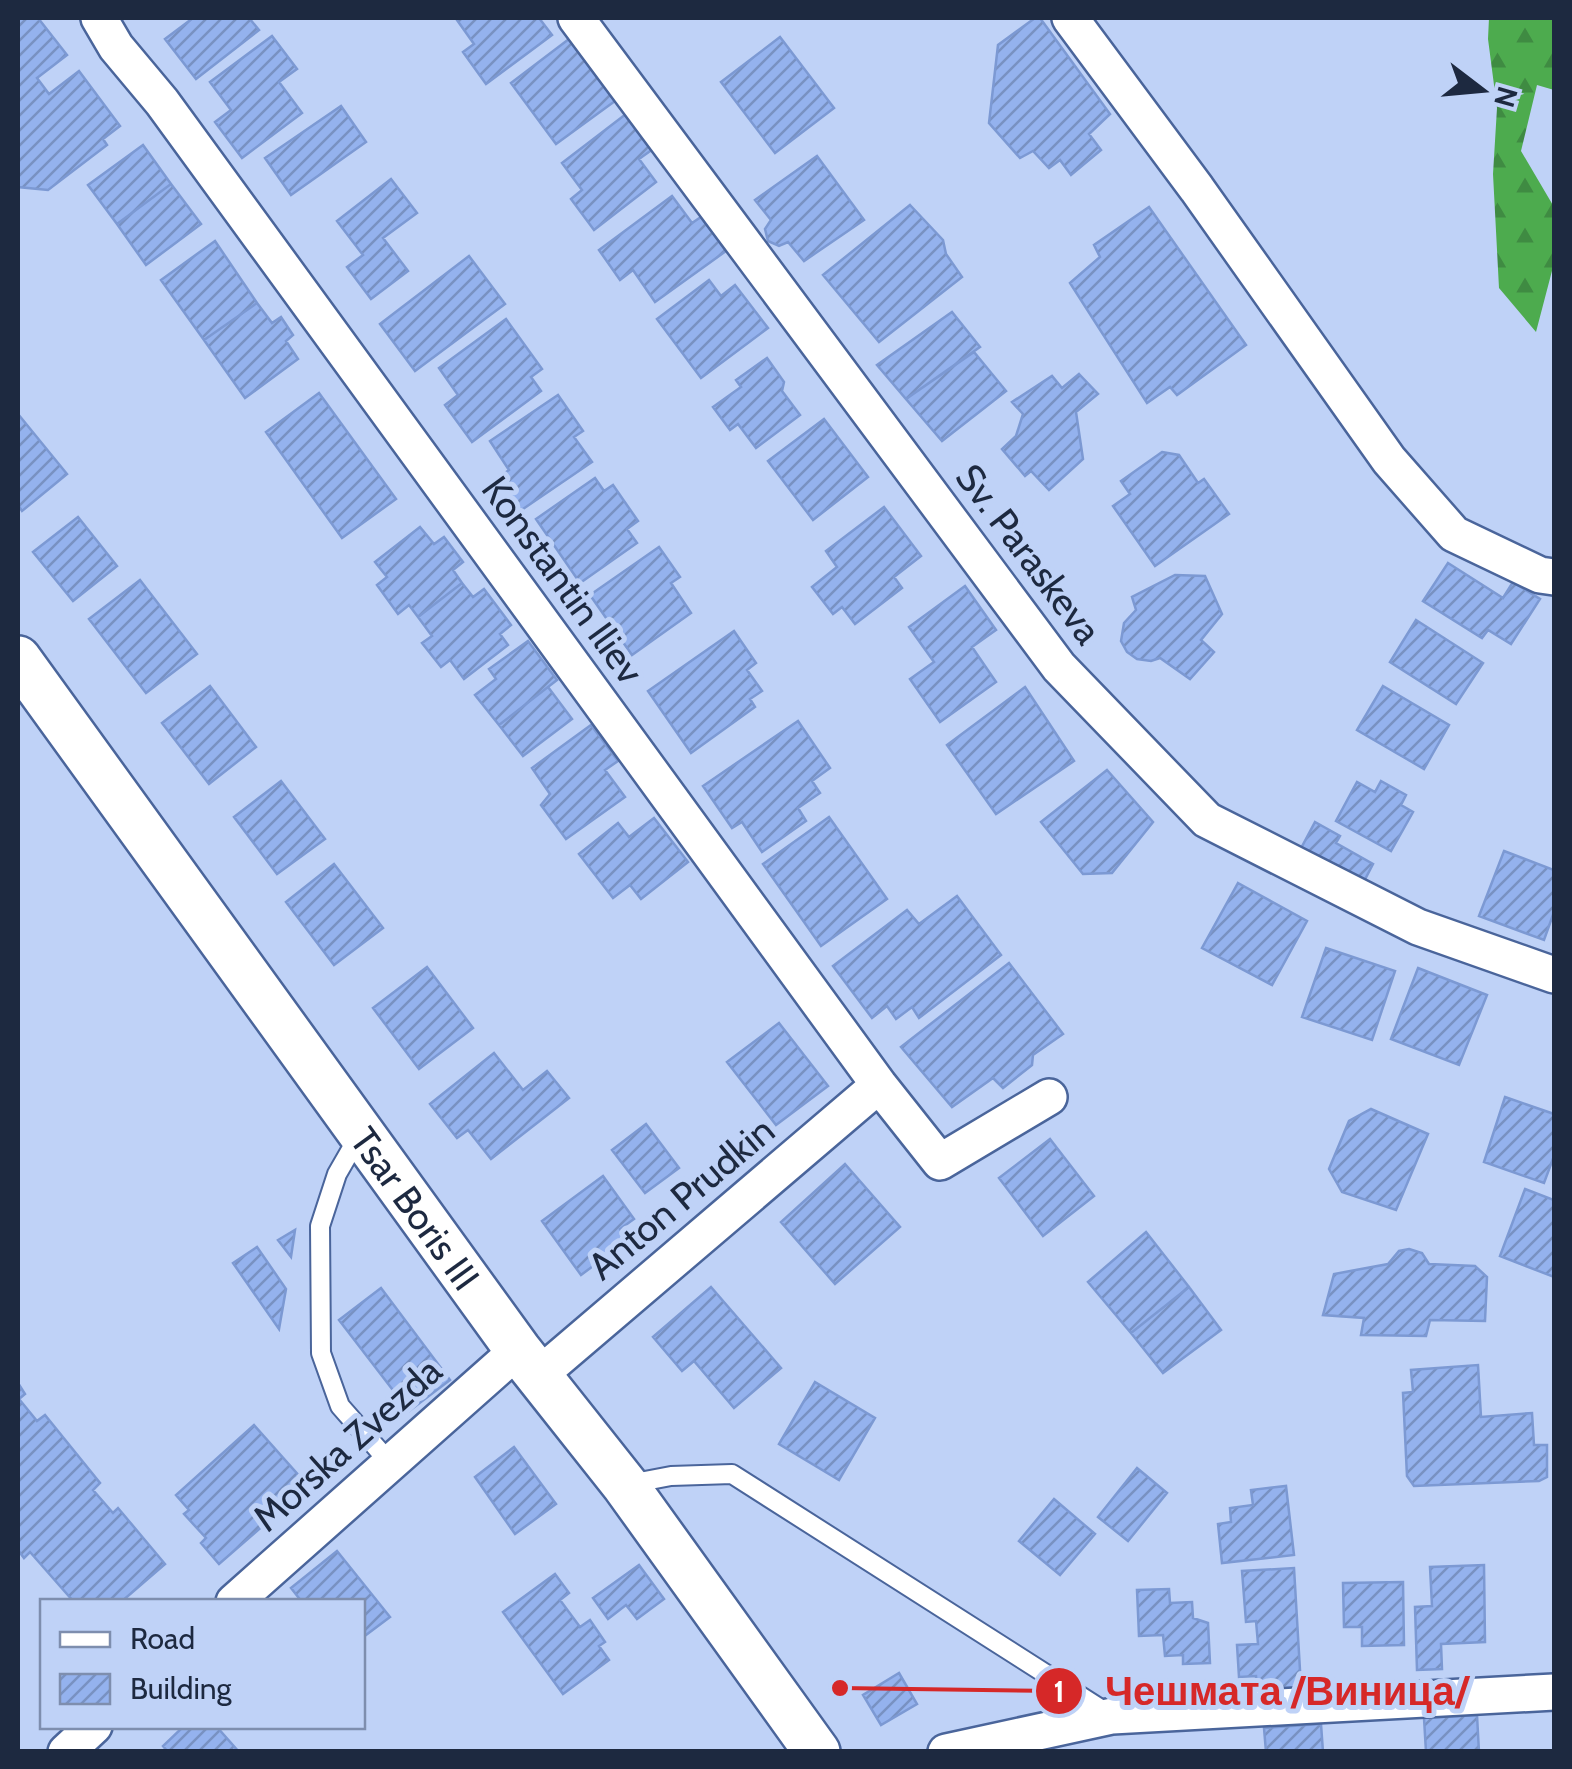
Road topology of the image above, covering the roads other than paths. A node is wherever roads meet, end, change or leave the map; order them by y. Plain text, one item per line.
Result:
1 (99, 18) edge
2 (576, 18) edge
3 (1070, 18) edge
4 (1554, 577) edge
5 (18, 659) edge
6 (1554, 975) edge
7 (888, 1096) junction
8 (1049, 1098) dead end
9 (360, 1134) junction
10 (528, 1363) junction
11 (390, 1462) junction
12 (625, 1485) junction
13 (237, 1599) edge
14 (1554, 1692) edge
15 (1112, 1716) junction
16 (91, 1729) edge
17 (66, 1752) edge
18 (818, 1752) edge
19 (946, 1752) edge

1 - 7 street, Konstantin Iliev
2 - 6 street, Sv. Paraskeva
3 - 4 street
5 - 9 street, Tsar Boris III
7 - 8 street, Konstantin Iliev
7 - 10 street, Anton Prudkin
9 - 10 street, Tsar Boris III
9 - 11 lane
10 - 11 street, Morska Zvezda
10 - 12 street, Tsar Boris III
11 - 13 street, Morska Zvezda
12 - 15 lane
12 - 18 street, Tsar Boris III
14 - 15 street
15 - 19 street
16 - 17 street

